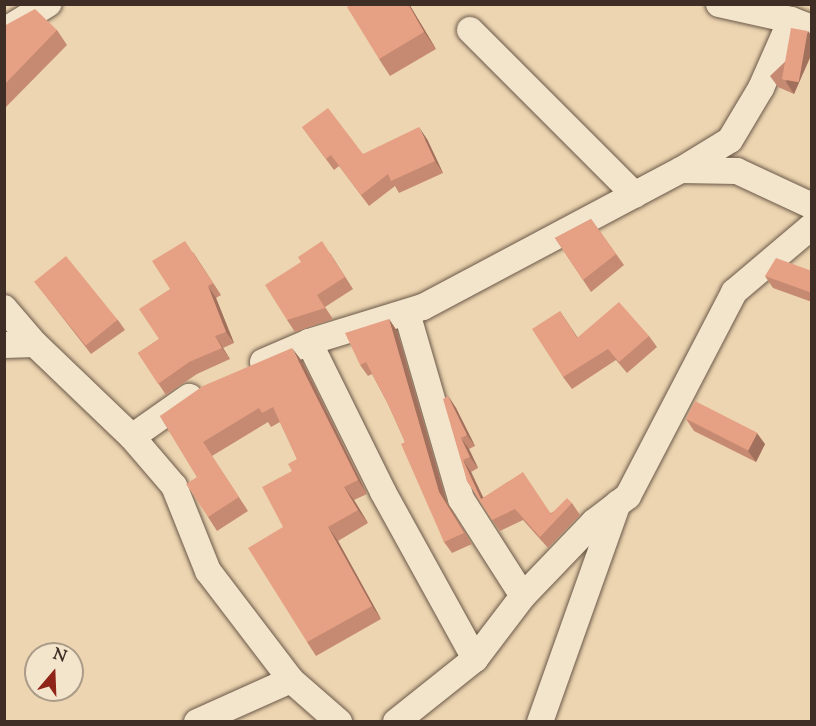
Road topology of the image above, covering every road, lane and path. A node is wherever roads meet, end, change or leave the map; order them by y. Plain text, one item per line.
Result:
1 (48, 4) edge
2 (718, 4) edge
3 (801, 24) edge
4 (470, 30) dead end
5 (4, 31) edge
6 (681, 170) junction
7 (634, 195) junction
8 (812, 206) edge
9 (812, 226) edge
10 (4, 308) edge
11 (407, 314) junction
12 (309, 342) junction
13 (34, 344) junction
14 (4, 345) edge
15 (237, 373) edge
16 (205, 386) edge
17 (132, 437) junction
18 (618, 503) junction
19 (523, 597) junction
20 (475, 659) junction
21 (291, 680) junction
22 (197, 722) edge
23 (339, 722) edge
24 (396, 722) edge
25 (540, 722) edge

1 - 5 street
2 - 3 street
3 - 6 street
4 - 7 street
6 - 7 street
6 - 8 street
7 - 11 street
9 - 18 street
10 - 13 street
11 - 12 street
11 - 19 street
12 - 15 street
12 - 20 street
13 - 14 street
13 - 17 street
16 - 17 street
17 - 21 street
18 - 19 street
18 - 25 street
19 - 20 street
20 - 24 street
21 - 22 street
21 - 23 street

